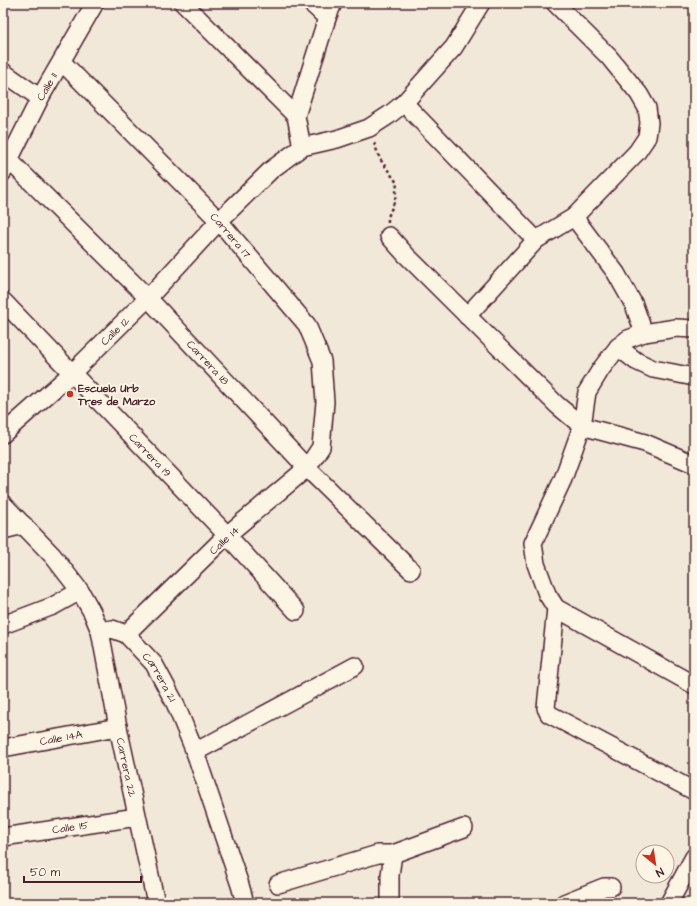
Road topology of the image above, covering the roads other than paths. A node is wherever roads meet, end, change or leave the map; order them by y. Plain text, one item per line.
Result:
1 (95, 3) edge
2 (183, 3) edge
3 (311, 3) edge
4 (481, 3) edge
5 (555, 3) edge
6 (330, 11) edge
7 (62, 62) junction
8 (3, 72) edge
9 (40, 98) junction
10 (404, 103) junction
11 (296, 116) junction
12 (302, 147) junction
13 (5, 162) edge
14 (574, 217) junction
15 (219, 221) junction
16 (388, 236) road end
17 (536, 240) junction
18 (148, 298) junction
19 (3, 301) edge
20 (467, 316) junction
21 (694, 329) edge
22 (644, 333) junction
23 (618, 347) junction
24 (72, 373) junction
25 (694, 377) edge
26 (582, 426) junction
27 (3, 434) edge
28 (322, 447) joint
29 (694, 464) edge
30 (307, 468) junction
31 (3, 504) edge
32 (24, 525) junction
33 (3, 530) edge
34 (227, 535) junction
35 (411, 570) dead end
36 (80, 592) junction
37 (556, 608) junction
38 (296, 611) dead end
39 (3, 625) edge
40 (100, 631) junction
41 (126, 634) junction
42 (355, 666) dead end
43 (694, 685) edge
44 (118, 727) junction
45 (3, 748) edge
46 (195, 752) junction
47 (694, 791) edge
48 (137, 817) junction
49 (464, 828) dead end
50 (3, 837) edge
51 (393, 854) junction
52 (694, 857) edge
53 (278, 884) dead end
54 (611, 887) dead end
55 (156, 903) edge
56 (245, 903) edge
57 (390, 903) edge
58 (564, 903) edge
59 (669, 903) edge

1 - 7 street, Calle 11
2 - 11 street
3 - 6 street
4 - 10 street
5 - 14 street
6 - 11 street
7 - 9 street, Calle 11
7 - 15 street, Carrera 17
8 - 9 street
9 - 13 street, Calle 11
10 - 12 street
10 - 17 street
11 - 12 street
12 - 15 street, Calle 12
13 - 18 street, Carrera 18
14 - 17 street
14 - 22 street
15 - 18 street, Calle 12
15 - 28 street, Carrera 17
16 - 20 street
17 - 20 street
18 - 24 street, Calle 12
18 - 30 street, Carrera 18
19 - 24 street, Carrera 19
20 - 26 street
21 - 22 street
22 - 23 street
23 - 25 street
23 - 26 street
24 - 27 street, Calle 12
24 - 34 street, Carrera 19
26 - 29 street
26 - 37 street
28 - 30 street, Calle 14
30 - 34 street, Calle 14
30 - 35 street, Carrera 18
31 - 32 street
32 - 33 street
32 - 36 street
34 - 38 street, Carrera 19
34 - 41 street, Calle 14
36 - 39 street
36 - 40 street
37 - 43 street
37 - 47 street
40 - 41 street
40 - 44 street, Carrera 22
41 - 46 street, Carrera 21
42 - 46 street
44 - 45 street, Calle 14A
44 - 48 street, Carrera 22
46 - 56 street, Carrera 21
48 - 50 street, Calle 15
48 - 55 street, Carrera 22
49 - 51 street
51 - 53 street
51 - 57 street
52 - 59 street
54 - 58 street

